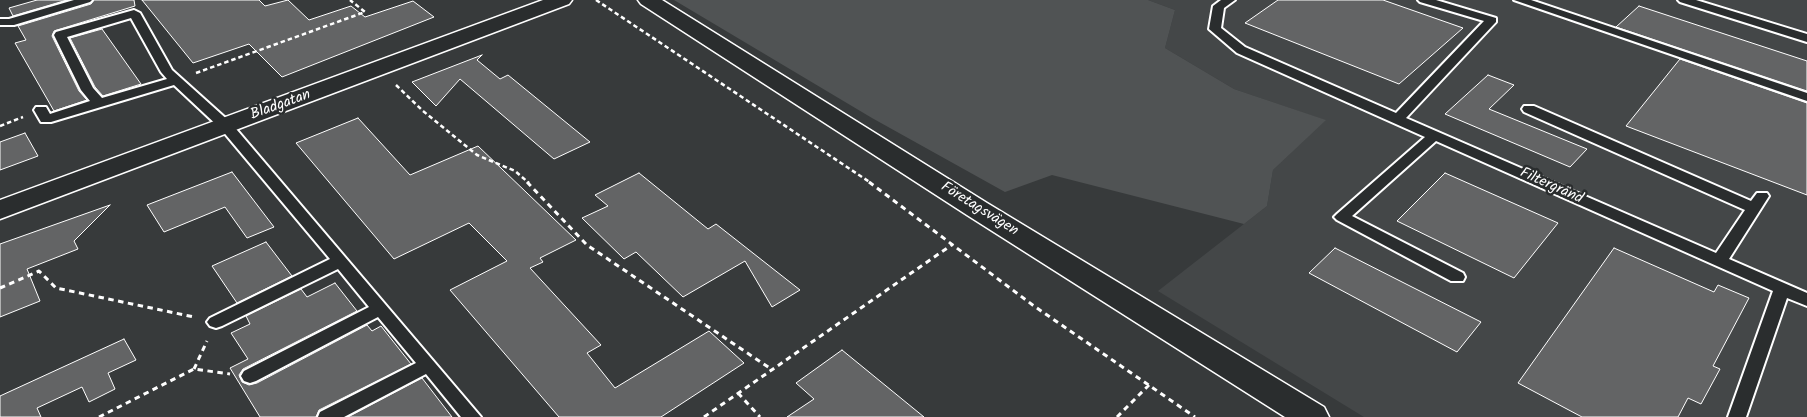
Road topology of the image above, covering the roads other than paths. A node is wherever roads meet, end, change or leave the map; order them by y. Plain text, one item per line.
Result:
1 (86, 0) edge
2 (562, 0) edge
3 (648, 0) edge
4 (1228, 0) edge
5 (1424, 0) edge
6 (1520, 0) edge
7 (1684, 0) edge
8 (131, 6) edge
9 (0, 22) edge
10 (1807, 38) edge
11 (176, 80) junction
12 (1807, 98) edge
13 (99, 103) junction
14 (1529, 109) dead end
15 (41, 110) dead end
16 (1398, 119) junction
17 (226, 126) junction
18 (1435, 135) junction
19 (0, 210) edge
20 (340, 261) junction
21 (1719, 261) junction
22 (1457, 277) dead end
23 (1782, 288) junction
24 (1807, 300) edge
25 (380, 309) junction
26 (216, 322) road end
27 (428, 365) junction
28 (250, 376) road end
29 (327, 417) edge
30 (472, 417) edge
31 (1312, 417) edge
32 (1737, 417) edge

1 - 9 lane
2 - 17 street, Bladgatan
3 - 31 street, Företagsvägen
4 - 16 lane, Filtergränd
5 - 16 lane
6 - 12 lane
7 - 10 lane
8 - 11 lane
8 - 13 lane
11 - 13 lane
11 - 17 lane
13 - 15 lane
14 - 21 lane
16 - 18 lane, Filtergränd
17 - 19 street, Bladgatan
17 - 20 lane
18 - 21 lane, Filtergränd
18 - 22 lane
20 - 25 lane
20 - 26 lane
21 - 23 lane, Filtergränd
23 - 24 lane, Filtergränd
23 - 32 lane
25 - 27 lane
25 - 28 lane
27 - 29 lane
27 - 30 lane

